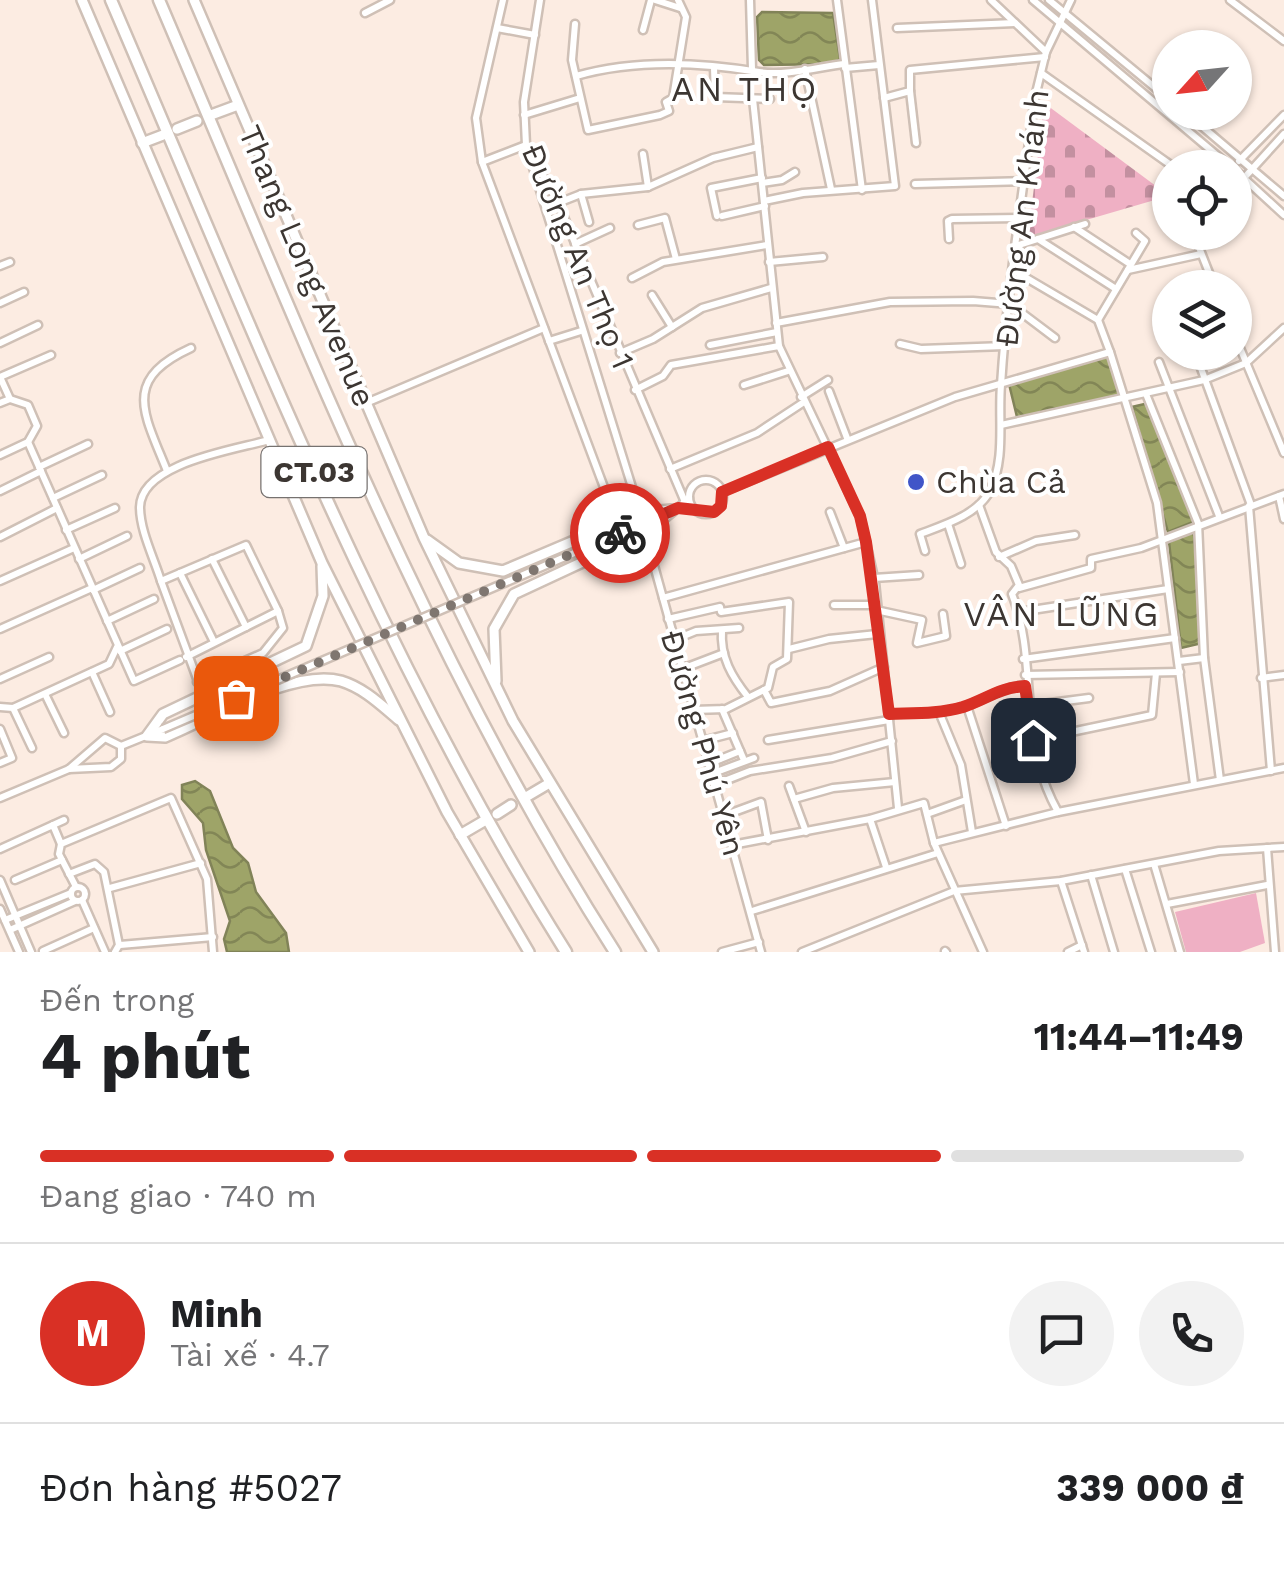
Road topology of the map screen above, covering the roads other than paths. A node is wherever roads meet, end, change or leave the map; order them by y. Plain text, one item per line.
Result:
1 (82, 0) edge
2 (111, 0) edge
3 (159, 0) edge
4 (194, 0) edge
5 (390, 0) edge
6 (503, 0) edge
7 (540, 0) edge
8 (653, 0) edge
9 (750, 0) edge
10 (837, 0) edge
11 (872, 0) edge
12 (991, 0) edge
13 (1033, 0) edge
14 (1049, 0) edge
15 (1071, 0) edge
16 (1230, 0) edge
17 (680, 4) edge
18 (365, 12) dead end
19 (1065, 13) junction
20 (1015, 23) junction
21 (576, 24) dead end
22 (1060, 24) junction
23 (497, 28) junction
24 (897, 28) dead end
25 (643, 30) dead end
26 (535, 35) junction
27 (1284, 40) edge
28 (1046, 55) junction
29 (879, 65) junction
30 (676, 66) junction
31 (844, 66) junction
32 (714, 68) junction
33 (752, 69) junction
34 (805, 69) junction
35 (1041, 72) junction
36 (576, 76) junction
37 (1152, 85) edge
38 (910, 91) junction
39 (580, 98) junction
40 (884, 98) junction
41 (770, 99) dead end
42 (753, 100) junction
43 (238, 104) junction
44 (211, 115) dead end
45 (524, 115) junction
46 (1284, 115) edge
47 (198, 121) dead end
48 (177, 129) dead end
49 (1206, 130) edge
50 (1284, 134) edge
51 (163, 135) dead end
52 (142, 143) junction
53 (916, 143) dead end
54 (526, 146) junction
55 (758, 146) junction
56 (1211, 150) edge
57 (1230, 150) edge
58 (1250, 150) edge
59 (1152, 152) edge
60 (643, 154) dead end
61 (482, 162) junction
62 (1252, 168) joint
63 (795, 172) dead end
64 (762, 180) junction
65 (1024, 180) junction
66 (915, 184) dead end
67 (1252, 185) edge
68 (648, 187) junction
69 (832, 190) junction
70 (862, 190) junction
71 (581, 194) junction
72 (1284, 196) edge
73 (558, 203) junction
74 (765, 203) junction
75 (1284, 215) edge
76 (1020, 218) junction
77 (590, 222) dead end
78 (1085, 224) dead end
79 (638, 225) dead end
80 (1074, 227) junction
81 (610, 228) dead end
82 (1136, 233) dead end
83 (949, 239) dead end
84 (1038, 239) junction
85 (576, 244) junction
86 (767, 245) junction
87 (1016, 246) junction
88 (1200, 250) edge
89 (1201, 254) junction
90 (823, 257) dead end
91 (676, 258) junction
92 (10, 262) dead end
93 (769, 262) junction
94 (0, 266) edge
95 (1128, 267) junction
96 (1013, 270) junction
97 (1208, 270) edge
98 (632, 278) dead end
99 (770, 288) junction
100 (1116, 289) junction
101 (24, 292) dead end
102 (652, 296) dead end
103 (0, 304) edge
104 (1010, 304) junction
105 (1098, 320) junction
106 (38, 325) dead end
107 (672, 327) junction
108 (544, 328) junction
109 (776, 328) junction
110 (1284, 328) edge
111 (581, 331) junction
112 (1055, 338) dead end
113 (549, 341) junction
114 (0, 343) edge
115 (900, 344) dead end
116 (710, 346) dead end
117 (779, 346) junction
118 (1005, 346) junction
119 (191, 348) dead end
120 (1110, 352) junction
121 (620, 353) junction
122 (51, 355) dead end
123 (1252, 358) edge
124 (1161, 370) edge
125 (1200, 370) edge
126 (1230, 370) edge
127 (1249, 370) edge
128 (788, 371) junction
129 (0, 377) edge
130 (828, 380) dead end
131 (1204, 380) junction
132 (1001, 383) junction
133 (744, 385) dead end
134 (1167, 389) junction
135 (636, 390) junction
136 (829, 392) dead end
137 (1146, 394) junction
138 (1123, 398) junction
139 (10, 399) junction
140 (802, 399) junction
141 (365, 403) junction
142 (0, 404) edge
143 (1001, 425) junction
144 (846, 438) junction
145 (269, 440) junction
146 (28, 442) junction
147 (88, 444) dead end
148 (828, 447) junction
149 (1284, 453) edge
150 (0, 455) edge
151 (40, 469) junction
152 (670, 469) junction
153 (167, 471) junction
154 (102, 476) dead end
155 (0, 491) edge
156 (722, 492) junction
157 (1281, 495) edge
158 (52, 498) junction
159 (682, 504) junction
160 (979, 505) junction
161 (1250, 506) junction
162 (57, 508) junction
163 (115, 508) dead end
164 (693, 508) junction
165 (830, 512) dead end
166 (640, 513) junction
167 (1219, 516) junction
168 (1284, 520) edge
169 (617, 522) junction
170 (948, 524) junction
171 (1194, 526) junction
172 (66, 530) junction
173 (645, 533) junction
174 (128, 536) dead end
175 (1075, 536) dead end
176 (0, 538) edge
177 (424, 538) junction
178 (1159, 541) junction
179 (866, 542) junction
180 (74, 548) junction
181 (844, 548) junction
182 (925, 551) dead end
183 (999, 557) junction
184 (79, 559) junction
185 (212, 559) junction
186 (322, 563) junction
187 (961, 564) dead end
188 (140, 568) dead end
189 (180, 574) junction
190 (919, 575) dead end
191 (874, 578) junction
192 (0, 581) edge
193 (161, 581) junction
194 (1019, 588) junction
195 (93, 589) junction
196 (1168, 589) junction
197 (662, 598) junction
198 (154, 599) dead end
199 (834, 606) dead end
200 (876, 607) junction
201 (278, 611) junction
202 (1019, 612) junction
203 (943, 614) dead end
204 (668, 619) junction
205 (107, 621) junction
206 (246, 627) junction
207 (740, 628) dead end
208 (0, 630) edge
209 (167, 630) dead end
210 (722, 630) junction
211 (877, 634) junction
212 (1175, 638) junction
213 (674, 640) junction
214 (214, 642) junction
215 (119, 648) junction
216 (789, 649) junction
217 (724, 653) junction
218 (49, 657) dead end
219 (183, 658) junction
220 (1204, 658) junction
221 (1023, 659) junction
222 (1179, 661) junction
223 (884, 667) junction
224 (682, 668) junction
225 (92, 672) junction
226 (1156, 672) junction
227 (1180, 672) junction
228 (1024, 674) junction
229 (1284, 675) edge
230 (1261, 678) junction
231 (0, 679) edge
232 (1025, 686) junction
233 (200, 687) junction
234 (498, 689) junction
235 (764, 690) junction
236 (45, 693) junction
237 (748, 697) junction
238 (1089, 698) dead end
239 (967, 706) junction
240 (1026, 706) junction
241 (0, 707) edge
242 (13, 708) junction
243 (722, 709) junction
244 (693, 710) junction
245 (110, 712) dead end
246 (940, 712) junction
247 (889, 717) junction
248 (404, 725) junction
249 (0, 729) edge
250 (64, 733) dead end
251 (732, 733) junction
252 (148, 736) junction
253 (768, 740) dead end
254 (1033, 740) junction
255 (702, 741) junction
256 (892, 741) junction
257 (94, 746) junction
258 (122, 746) junction
259 (32, 748) dead end
260 (754, 758) dead end
261 (0, 763) edge
262 (708, 764) junction
263 (104, 767) junction
264 (1284, 768) edge
265 (68, 769) junction
266 (1271, 771) junction
267 (711, 774) junction
268 (1220, 780) junction
269 (896, 782) junction
270 (548, 784) junction
271 (714, 784) junction
272 (1194, 784) junction
273 (789, 786) dead end
274 (526, 797) dead end
275 (0, 798) edge
276 (794, 799) junction
277 (966, 800) junction
278 (511, 805) dead end
279 (898, 808) junction
280 (1058, 812) junction
281 (497, 814) dead end
282 (927, 814) junction
283 (723, 816) junction
284 (870, 819) junction
285 (64, 820) dead end
286 (484, 821) dead end
287 (53, 825) junction
288 (1006, 826) junction
289 (806, 832) junction
290 (972, 832) junction
291 (460, 835) junction
292 (768, 840) junction
293 (934, 843) junction
294 (61, 844) junction
295 (732, 845) junction
296 (1284, 847) edge
297 (1266, 848) junction
298 (0, 849) edge
299 (938, 853) junction
300 (62, 860) junction
301 (201, 863) junction
302 (1154, 864) junction
303 (886, 867) junction
304 (1126, 869) junction
305 (69, 874) junction
306 (1091, 876) junction
307 (0, 880) edge
308 (15, 880) dead end
309 (1061, 881) junction
310 (1267, 885) junction
311 (110, 888) junction
312 (954, 891) junction
313 (76, 895) junction
314 (1166, 904) junction
315 (0, 908) edge
316 (752, 911) junction
317 (15, 916) junction
318 (5, 920) junction
319 (20, 926) junction
320 (94, 928) junction
321 (10, 930) junction
322 (213, 937) junction
323 (759, 942) junction
324 (562, 947) edge
325 (117, 949) edge
326 (816, 949) edge
327 (1083, 949) edge
328 (44, 951) edge
329 (19, 952) edge
330 (31, 952) edge
331 (105, 952) edge
332 (213, 952) edge
333 (529, 952) edge
334 (615, 952) edge
335 (653, 952) edge
336 (722, 952) edge
337 (761, 952) edge
338 (802, 952) edge
339 (983, 952) edge
340 (1068, 952) edge
341 (1114, 952) edge
342 (1151, 952) edge
343 (1180, 952) edge
344 (1274, 952) edge

1 - 52 main road
2 - 324 highway, CT.03
3 - 334 highway, CT.03
4 - 43 main road, Thang Long Avenue
5 - 18 street
6 - 23 street
7 - 26 street, Đường An Thọ 1
8 - 17 street
8 - 25 street
9 - 33 street
10 - 31 street
11 - 29 street
12 - 20 street
13 - 22 street
14 - 19 street
15 - 19 street, Đường An Khánh
16 - 27 street
17 - 30 street
19 - 22 street, Đường An Khánh
19 - 37 street
20 - 24 street
20 - 28 street
21 - 36 street
22 - 28 street, Đường An Khánh
22 - 56 street
23 - 26 street
23 - 61 street
26 - 45 street, Đường An Thọ 1
28 - 35 street, Đường An Khánh
28 - 38 street
29 - 31 street
29 - 40 street
30 - 32 street
30 - 36 street
30 - 39 street
31 - 34 street
31 - 70 street
32 - 33 street
32 - 42 street
33 - 34 street
34 - 69 street
35 - 59 street
35 - 65 street, Đường An Khánh
36 - 39 street
38 - 40 street
38 - 53 street
39 - 45 street
40 - 70 street
41 - 42 street
42 - 55 street
43 - 44 main road
43 - 141 main road, Thang Long Avenue
45 - 54 street, Đường An Thọ 1
46 - 58 street
47 - 48 main road
49 - 57 street
50 - 62 street
51 - 52 main road
52 - 145 main road
54 - 61 street
54 - 73 street, Đường An Thọ 1
54 - 111 street
55 - 64 street
55 - 68 street
60 - 68 street
61 - 108 street
62 - 72 street
63 - 64 street
64 - 74 street
64 - 74 street
65 - 66 street
65 - 76 street, Đường An Khánh
67 - 75 street
68 - 71 street
69 - 70 street
69 - 74 street
71 - 73 street
71 - 77 street
73 - 85 street, Đường An Thọ 1
74 - 86 street
76 - 83 street
76 - 87 street, Đường An Khánh
78 - 80 street
79 - 91 street
80 - 84 street
80 - 95 street
81 - 85 street
82 - 95 street
84 - 87 street
84 - 100 street
85 - 121 street, Đường An Thọ 1
86 - 91 street
86 - 93 street
87 - 96 street, Đường An Khánh
88 - 89 street
89 - 95 street
89 - 97 street
90 - 93 street
91 - 98 street
92 - 94 street
93 - 99 street
95 - 100 street
96 - 104 street, Đường An Khánh
96 - 105 street
99 - 107 street
99 - 109 street
100 - 105 street
101 - 103 street
102 - 107 street
104 - 109 street
104 - 112 street
104 - 118 street, Đường An Khánh
105 - 120 street
106 - 114 street
107 - 121 street
108 - 113 street
108 - 141 street
109 - 116 street
109 - 117 street
110 - 123 street
111 - 113 street
111 - 166 street
113 - 169 street
115 - 118 street
117 - 128 street
117 - 135 street
118 - 132 street, Đường An Khánh
119 - 153 street
120 - 132 street
120 - 138 street
121 - 135 street, Đường An Thọ 1
122 - 129 street
124 - 134 street
125 - 131 street
126 - 131 street
127 - 149 street
128 - 133 street
128 - 140 street
129 - 139 street
130 - 140 street
131 - 134 street
131 - 161 street
132 - 143 street
132 - 144 street, Đường An Khánh
134 - 137 street
134 - 167 street
135 - 152 street, Đường An Thọ 1
136 - 144 street
137 - 138 street
137 - 171 street
138 - 143 street
138 - 178 street
139 - 142 street
139 - 146 street
140 - 148 street
140 - 152 street
141 - 177 main road, Thang Long Avenue
143 - 160 street
144 - 148 street, Đường An Khánh
145 - 153 street
145 - 186 main road
146 - 150 street
146 - 151 street
147 - 151 street
148 - 156 street, Đường An Khánh
148 - 179 street
151 - 155 street
151 - 158 street
152 - 159 street, Đường An Thọ 1
153 - 193 street
154 - 158 street
156 - 159 street
156 - 164 street
157 - 161 street
157 - 168 street
158 - 162 street
159 - 164 street
159 - 164 street, Đường An Thọ 1
159 - 166 main road
159 - 173 main road
159 - 252 street, bridge
160 - 170 street
160 - 183 street
161 - 167 street
161 - 230 street
162 - 172 street
162 - 176 street
163 - 172 street
165 - 181 street
166 - 169 main road
167 - 171 street
169 - 177 main road
170 - 182 street
170 - 187 street
171 - 178 street
171 - 220 street
172 - 180 street
173 - 197 street, Đường Phú Yên
173 - 234 main road
174 - 184 street
175 - 183 street
177 - 234 main road, Thang Long Avenue
178 - 194 street
178 - 196 street
179 - 181 street
179 - 191 street
180 - 184 street
180 - 192 street
181 - 197 street
183 - 194 street
184 - 195 street
185 - 189 street
185 - 201 street
185 - 206 street
186 - 233 main road
186 - 248 main road
188 - 195 street
189 - 193 street
189 - 214 street
190 - 191 street
191 - 200 street
193 - 219 street
194 - 202 street
195 - 205 street
195 - 208 street
196 - 202 street
196 - 212 street
197 - 204 street, Đường Phú Yên
198 - 205 street
199 - 200 street
200 - 203 street
200 - 211 street
201 - 206 street
201 - 233 street
202 - 221 street
204 - 213 street, Đường Phú Yên
204 - 216 street
205 - 215 street
206 - 214 street
207 - 210 street
209 - 215 street
210 - 213 street
210 - 217 street
211 - 216 street
211 - 223 street
212 - 221 street
212 - 222 street
213 - 224 street, Đường Phú Yên
214 - 219 street
215 - 219 street
215 - 225 street
216 - 235 street
217 - 224 street
217 - 237 street
218 - 231 street
219 - 233 street
220 - 222 street
220 - 268 street
221 - 228 street
222 - 227 street
223 - 235 street
223 - 247 street
224 - 244 street, Đường Phú Yên
225 - 236 street
225 - 245 street
226 - 227 street
226 - 228 street
226 - 254 street
227 - 272 street
228 - 232 street
229 - 230 street
230 - 266 street
232 - 239 street
232 - 240 street
233 - 252 main road
234 - 270 main road, Thang Long Avenue
235 - 237 street
236 - 242 street
236 - 250 street
237 - 243 street
238 - 240 street
239 - 246 street
239 - 288 street
240 - 254 street
241 - 242 street
242 - 259 street
243 - 244 street
243 - 251 street
244 - 255 street, Đường Phú Yên
246 - 247 street
246 - 277 street
247 - 253 street
247 - 256 street
248 - 252 main road
248 - 291 main road
249 - 261 street
251 - 255 street
251 - 262 street
252 - 258 street
254 - 280 street
255 - 262 street, Đường Phú Yên
256 - 269 street
256 - 271 street
257 - 258 street
257 - 263 street
257 - 265 street
258 - 263 street
260 - 267 street
262 - 267 street, Đường Phú Yên
263 - 265 street
264 - 266 street
265 - 275 street
266 - 268 street
267 - 271 street, Đường Phú Yên
268 - 272 street
269 - 276 street
269 - 279 street
270 - 274 main road
270 - 335 main road, Thang Long Avenue
271 - 283 street, Đường Phú Yên
272 - 280 street
273 - 276 street
276 - 289 street
277 - 282 street
277 - 290 street
278 - 281 main road
279 - 282 street
279 - 284 street
280 - 288 street
282 - 293 street
283 - 292 street
283 - 295 street, Đường Phú Yên
284 - 289 street
284 - 303 street
285 - 287 street
286 - 291 main road
287 - 294 street
287 - 298 street
288 - 290 street
289 - 292 street
290 - 293 street
291 - 333 main road
292 - 295 street
293 - 299 street
294 - 300 street
294 - 301 street
295 - 316 street, Đường Phú Yên
296 - 297 street
297 - 302 street
297 - 310 street
299 - 303 street
299 - 312 street
300 - 305 street
300 - 308 street
301 - 311 street
301 - 322 street
302 - 304 street
302 - 314 street
303 - 316 street
304 - 306 street
304 - 342 street
305 - 311 street
305 - 313 street
306 - 309 street
306 - 341 street
307 - 317 street
309 - 312 street
309 - 327 street
310 - 314 street
310 - 344 street
311 - 325 street
312 - 326 street
312 - 339 street
313 - 317 street
313 - 319 street
313 - 320 street
314 - 343 street
315 - 318 street
316 - 323 street, Đường Phú Yên
317 - 318 street
317 - 319 street
318 - 321 street
319 - 321 street
319 - 330 street
320 - 328 street
320 - 331 street
321 - 329 street
322 - 325 street
322 - 332 street
323 - 336 street
323 - 337 street, Đường Phú Yên
326 - 338 street
327 - 340 street

